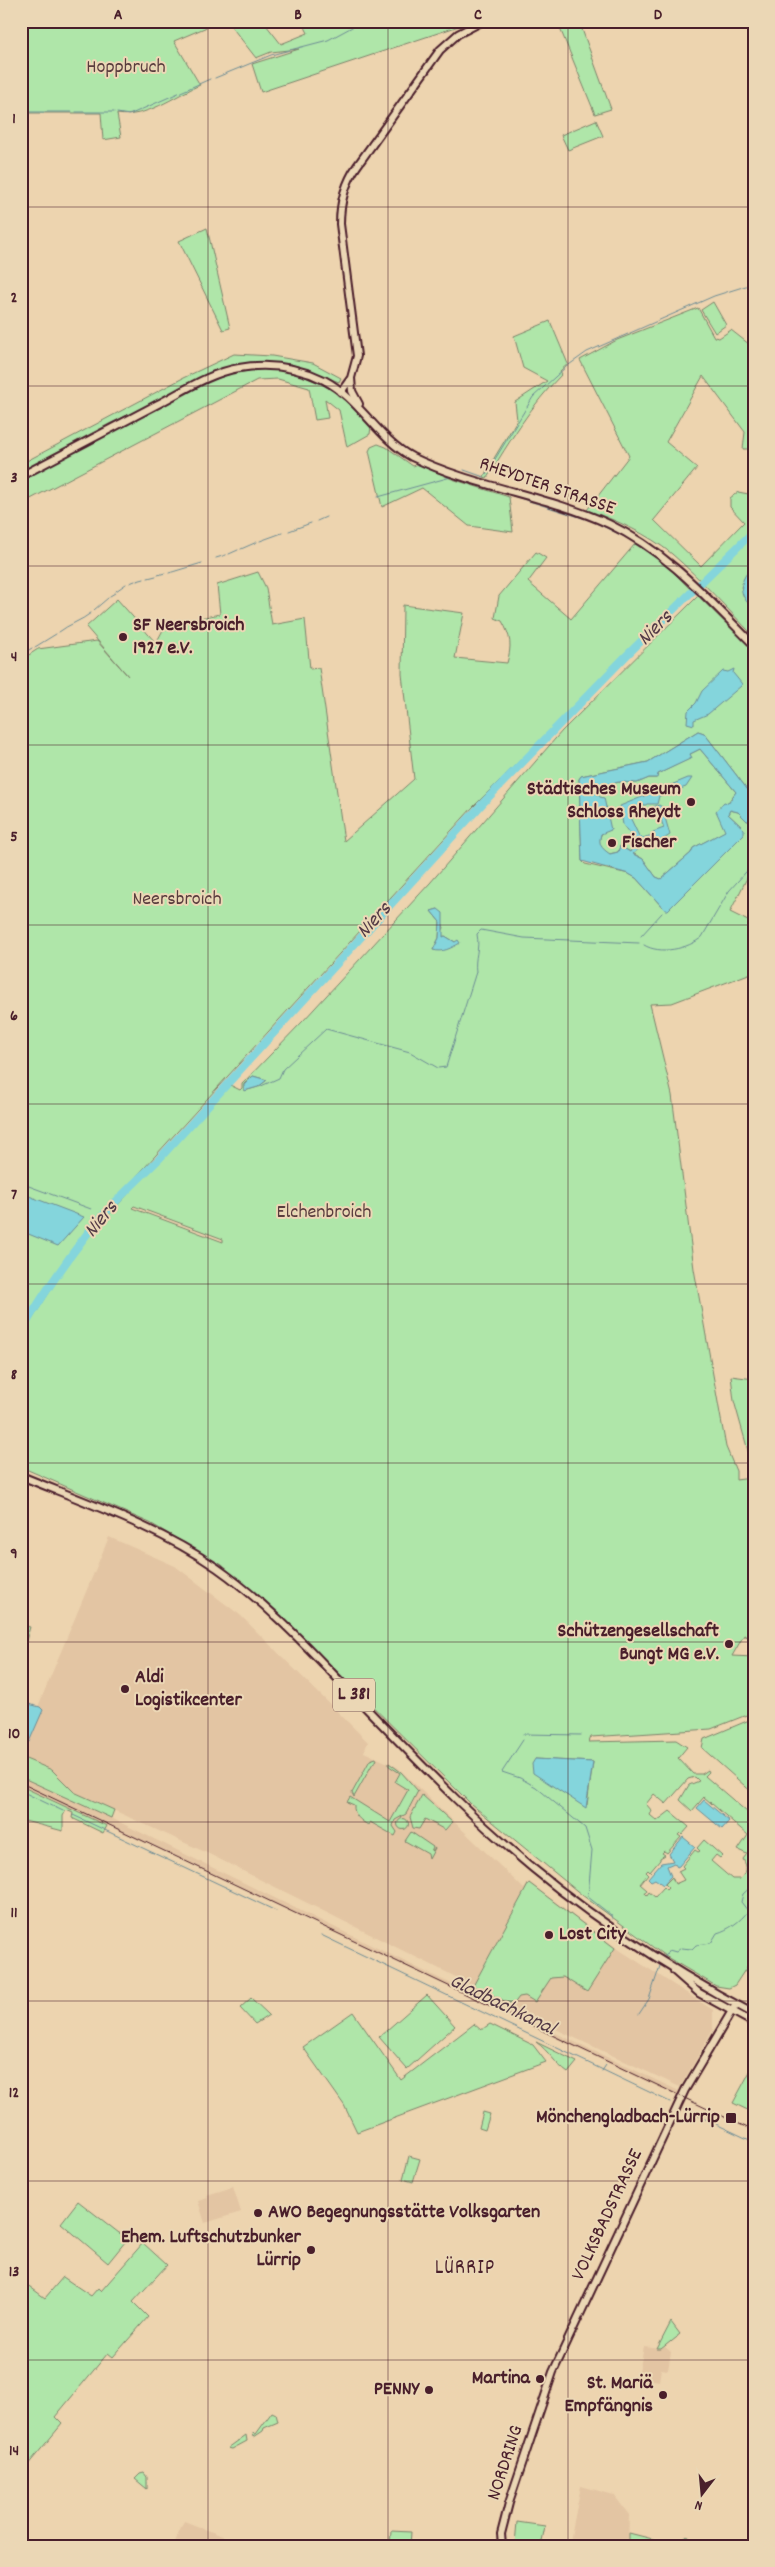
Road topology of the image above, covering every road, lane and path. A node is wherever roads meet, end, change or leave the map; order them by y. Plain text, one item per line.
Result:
1 (483, 21) edge
2 (351, 378) junction
3 (341, 392) junction
4 (365, 413) junction
5 (21, 476) edge
6 (754, 645) edge
7 (21, 1476) edge
8 (665, 1964) junction
9 (736, 2004) junction
10 (732, 2011) junction
11 (754, 2014) edge
12 (754, 2023) edge
13 (547, 2390) joint
14 (502, 2546) edge

1 - 2 main road
2 - 3 main road
2 - 4 main road
3 - 4 main road
3 - 5 main road
4 - 6 main road, RHEYDTER STRASSE
7 - 8 main road, L 381
8 - 9 main road, L 381
8 - 10 main road, L 381
9 - 10 main road, VOLKSBADSTRASSE
9 - 11 main road, L 381
10 - 12 main road, L 381
10 - 13 main road, VOLKSBADSTRASSE
13 - 14 main road, NORDRING

